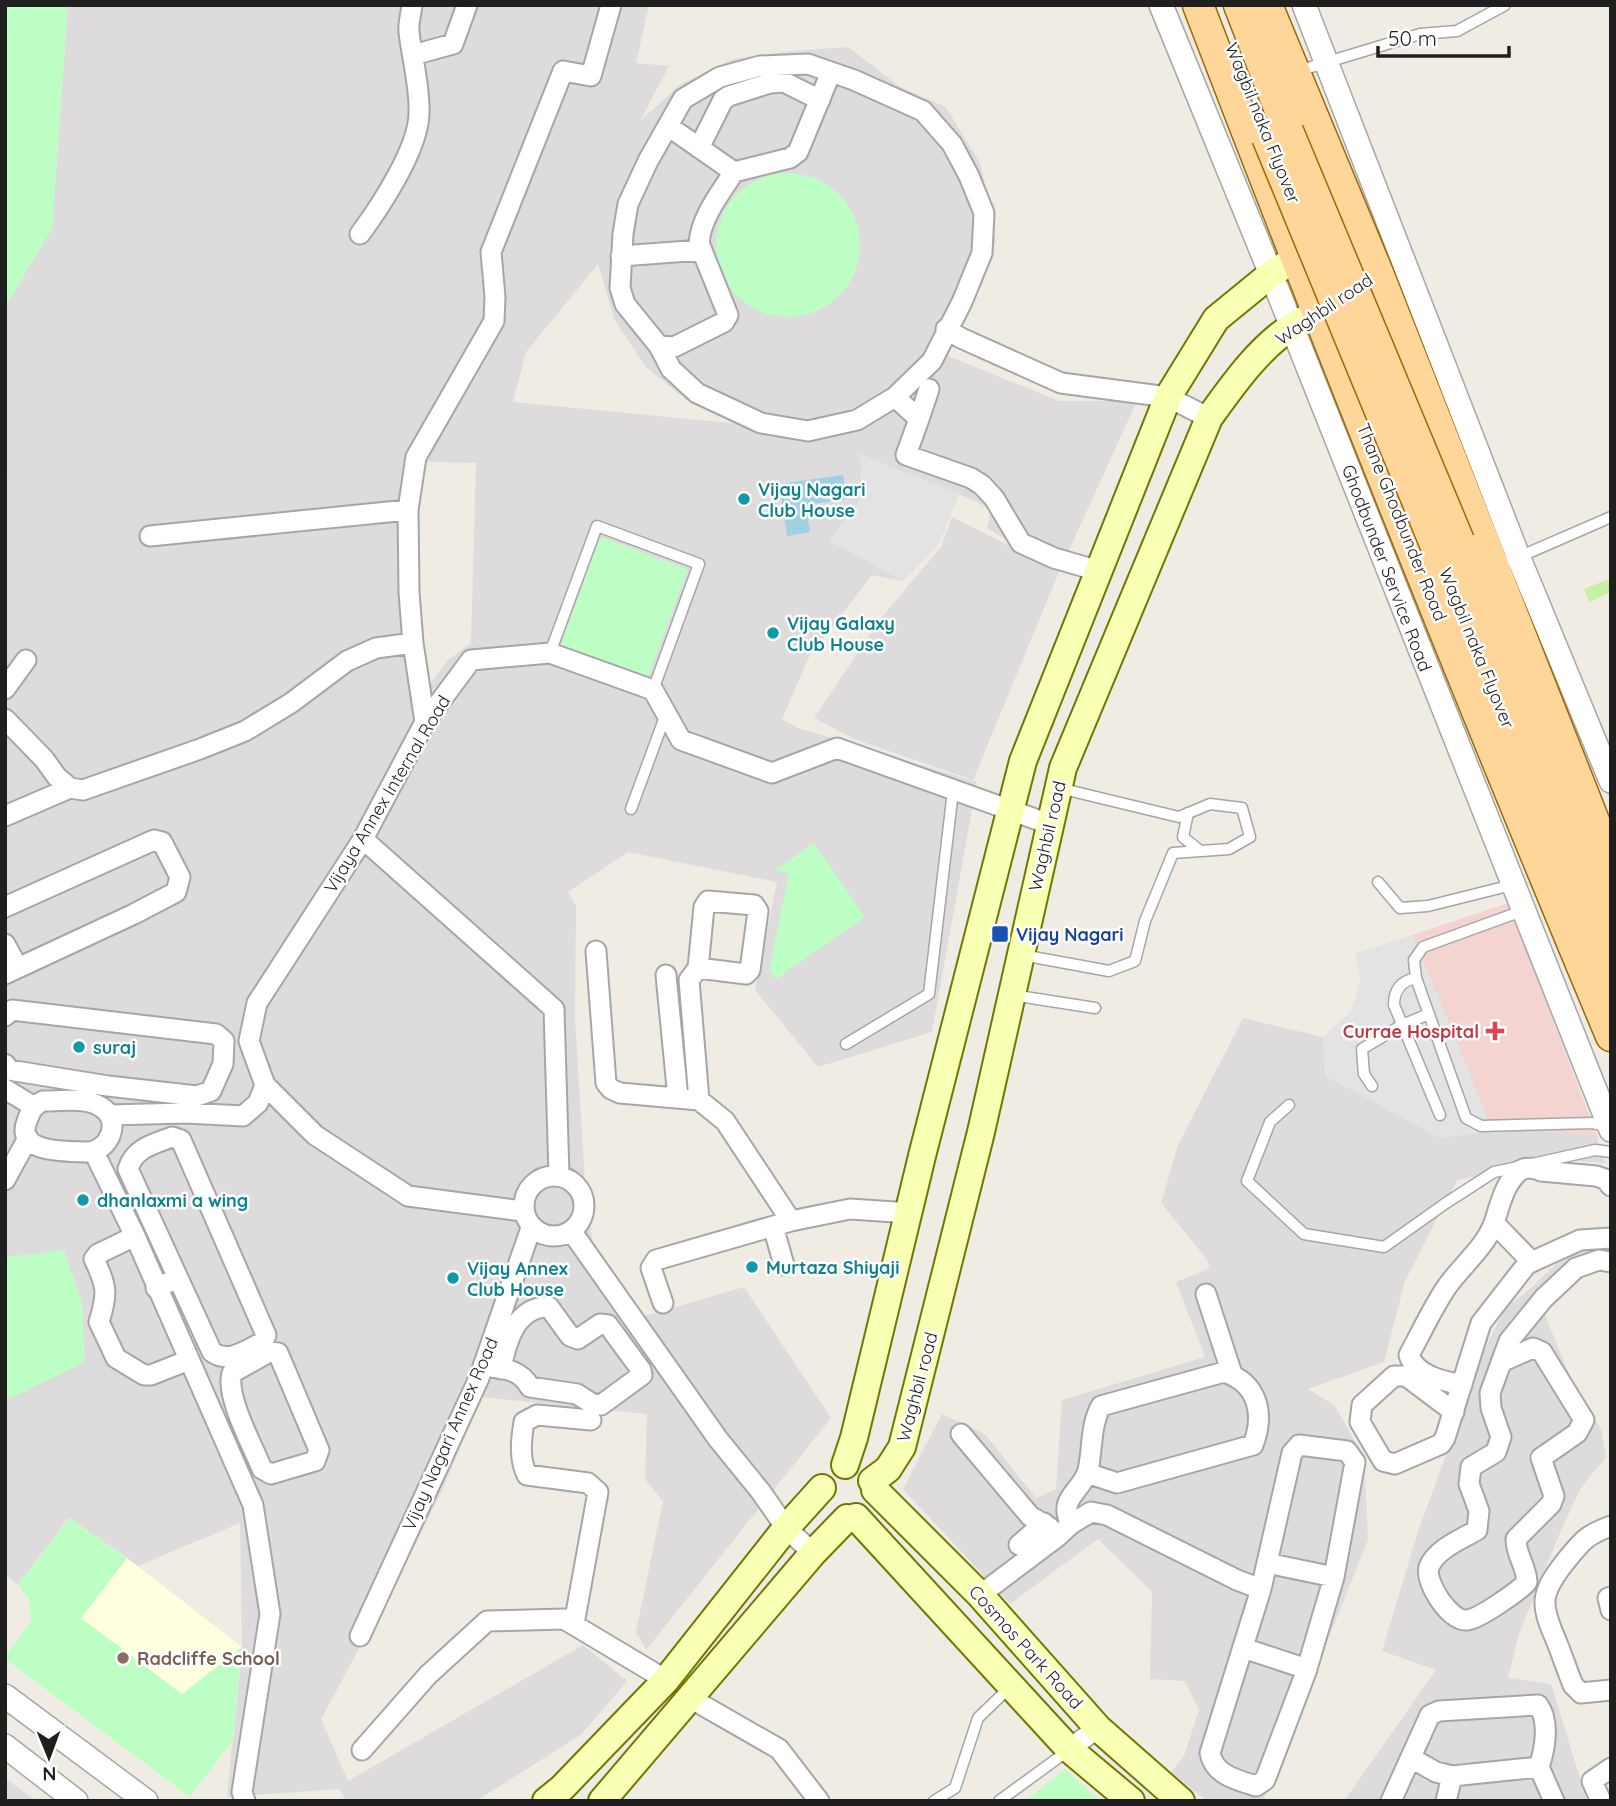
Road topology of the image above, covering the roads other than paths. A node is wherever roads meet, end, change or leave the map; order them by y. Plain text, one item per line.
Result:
1 (412, 5) edge
2 (467, 5) edge
3 (611, 5) edge
4 (1161, 5) edge
5 (1198, 5) edge
6 (1216, 5) edge
7 (1239, 5) edge
8 (1267, 5) edge
9 (1304, 5) edge
10 (1505, 5) edge
11 (413, 55) junction
12 (1325, 62) junction
13 (831, 72) junction
14 (1295, 72) junction
15 (820, 100) junction
16 (668, 126) junction
17 (699, 148) junction
18 (734, 172) junction
19 (1356, 222) junction
20 (360, 234) dead end
21 (702, 250) junction
22 (621, 256) junction
23 (1283, 266) junction
24 (1378, 273) junction
25 (1319, 313) junction
26 (1411, 320) junction
27 (1292, 327) junction
28 (946, 329) junction
29 (659, 346) junction
30 (929, 389) dead end
31 (895, 397) junction
32 (1168, 397) junction
33 (1209, 418) junction
34 (919, 419) junction
35 (408, 510) junction
36 (1611, 517) edge
37 (150, 536) dead end
38 (1506, 562) junction
39 (1099, 571) junction
40 (413, 643) junction
41 (550, 653) junction
42 (26, 660) dead end
43 (5, 689) edge
44 (653, 690) junction
45 (666, 713) junction
46 (5, 719) edge
47 (425, 723) junction
48 (1611, 781) edge
49 (70, 788) junction
50 (1058, 788) junction
51 (953, 791) junction
52 (631, 808) dead end
53 (1010, 812) junction
54 (1188, 813) junction
55 (5, 816) edge
56 (1049, 824) junction
57 (363, 839) junction
58 (1199, 850) junction
59 (1611, 864) edge
60 (1378, 882) dead end
61 (1512, 885) junction
62 (5, 906) edge
63 (1522, 911) junction
64 (1611, 920) edge
65 (5, 944) edge
66 (596, 951) dead end
67 (1020, 955) junction
68 (698, 968) dead end
69 (12, 971) edge
70 (666, 975) dead end
71 (1416, 978) junction
72 (1611, 980) edge
73 (1011, 995) junction
74 (1095, 1008) dead end
75 (1429, 1014) junction
76 (5, 1016) edge
77 (1402, 1025) junction
78 (1611, 1037) edge
79 (846, 1044) dead end
80 (5, 1063) edge
81 (265, 1085) junction
82 (108, 1086) junction
83 (1372, 1086) dead end
84 (5, 1089) edge
85 (678, 1098) junction
86 (699, 1100) junction
87 (1289, 1105) dead end
88 (33, 1106) junction
89 (106, 1112) junction
90 (1440, 1115) dead end
91 (1610, 1128) edge
92 (28, 1138) junction
93 (94, 1152) junction
94 (1611, 1152) edge
95 (559, 1176) junction
96 (5, 1180) edge
97 (1611, 1186) edge
98 (910, 1213) junction
99 (527, 1220) junction
100 (798, 1220) junction
101 (1494, 1223) junction
102 (572, 1232) junction
103 (135, 1236) junction
104 (776, 1237) junction
105 (1611, 1238) edge
106 (734, 1250) dead end
107 (1532, 1262) junction
108 (1611, 1262) edge
109 (784, 1265) dead end
110 (178, 1278) junction
111 (156, 1288) junction
112 (1206, 1294) dead end
113 (663, 1303) dead end
114 (189, 1360) junction
115 (1501, 1362) junction
116 (492, 1367) junction
117 (1232, 1374) junction
118 (1462, 1385) junction
119 (234, 1399) junction
120 (211, 1409) junction
121 (1454, 1412) junction
122 (591, 1420) dead end
123 (961, 1434) dead end
124 (845, 1465) junction
125 (1087, 1473) junction
126 (874, 1485) junction
127 (822, 1488) junction
128 (852, 1518) junction
129 (1611, 1526) edge
130 (786, 1528) junction
131 (1057, 1528) junction
132 (1020, 1545) dead end
133 (813, 1553) junction
134 (1267, 1563) junction
135 (1334, 1577) junction
136 (1261, 1589) junction
137 (980, 1595) junction
138 (1611, 1597) edge
139 (1611, 1610) edge
140 (574, 1625) junction
141 (360, 1636) dead end
142 (1243, 1648) junction
143 (1307, 1669) junction
144 (666, 1680) junction
145 (1012, 1685) junction
146 (5, 1696) edge
147 (1609, 1696) edge
148 (690, 1698) junction
149 (1098, 1728) junction
150 (5, 1746) edge
151 (1069, 1749) junction
152 (362, 1750) dead end
153 (1411, 1758) junction
154 (587, 1762) junction
155 (1539, 1767) junction
156 (1611, 1768) edge
157 (1452, 1776) junction
158 (609, 1792) edge
159 (1553, 1800) edge
160 (76, 1801) edge
161 (146, 1801) edge
162 (245, 1801) edge
163 (546, 1801) edge
164 (819, 1801) edge
165 (934, 1801) edge
166 (999, 1801) edge
167 (1132, 1801) edge
168 (1181, 1801) edge
169 (1391, 1801) edge
170 (1446, 1801) edge
171 (1601, 1801) edge

1 - 11 street
2 - 11 street
3 - 35 street
4 - 23 street, Ghodbunder Service Road
5 - 23 main road, Thane Ghodbunder Road
6 - 72 main road, Wagbil naka Flyover, bridge
7 - 64 main road, Wagbil naka Flyover, bridge
8 - 14 main road
9 - 12 street
10 - 12 lane
11 - 20 street
12 - 14 lane
12 - 26 street
13 - 15 street
13 - 16 street
13 - 28 street
14 - 19 main road
15 - 17 street
15 - 18 street
16 - 17 street
16 - 22 street
17 - 18 street
18 - 21 street
19 - 23 main road
19 - 24 main road
21 - 22 street
21 - 29 street
22 - 29 street
23 - 25 main road, Thane Ghodbunder Road
23 - 27 street, Ghodbunder Service Road
23 - 32 main road
24 - 25 main road, Waghbil road
24 - 26 main road
25 - 27 main road, Waghbil road
25 - 78 main road, Thane Ghodbunder Road
26 - 38 main road
27 - 33 main road, Waghbil road
27 - 61 street, Ghodbunder Service Road
28 - 31 street
28 - 32 street
29 - 31 street
30 - 34 street
31 - 34 street
32 - 33 street
32 - 39 main road
33 - 50 main road, Waghbil road
34 - 39 street
35 - 37 street
35 - 40 street
36 - 38 lane
38 - 48 street
38 - 59 main road
39 - 53 main road
40 - 47 street
40 - 49 street
41 - 44 street, Vijaya Annex Internal Road
41 - 44 lane
41 - 47 street, Vijaya Annex Internal Road
42 - 43 street
44 - 45 street
45 - 51 street
45 - 52 lane
46 - 49 street
47 - 57 street, Vijaya Annex Internal Road
49 - 55 street
50 - 54 lane
50 - 56 main road, Waghbil road
51 - 53 street
51 - 79 lane
53 - 56 street
53 - 98 main road
54 - 58 lane
54 - 58 lane
56 - 67 main road, Waghbil road
57 - 81 street, Vijaya Annex Internal Road
57 - 95 street
58 - 67 lane
60 - 61 lane
61 - 63 street, Ghodbunder Service Road
62 - 69 street
63 - 71 lane
63 - 91 street, Ghodbunder Service Road
65 - 69 street
66 - 85 street
67 - 73 main road, Waghbil road
68 - 86 street
70 - 85 street
71 - 75 lane
71 - 77 lane
73 - 74 lane
73 - 126 main road, Waghbil road
75 - 77 lane
75 - 91 lane
76 - 82 street
77 - 83 lane
77 - 90 lane
80 - 82 street
81 - 89 street
81 - 99 street, Vijaya Annex Internal Road
82 - 89 street
84 - 88 street
85 - 86 street
86 - 100 street
87 - 94 lane
88 - 89 street
88 - 92 street
89 - 93 street
92 - 93 street
92 - 96 street
93 - 103 street
95 - 99 street, Vijay Nagari Annex Road
95 - 102 street
97 - 101 street
98 - 100 street
98 - 124 main road
99 - 102 street
99 - 116 street, Vijay Nagari Annex Road
100 - 104 street
100 - 113 street
101 - 107 street
101 - 118 street
102 - 130 street
103 - 111 street
103 - 114 street
104 - 106 street
104 - 109 street
105 - 107 street
107 - 118 street
108 - 115 street
110 - 110 street
110 - 111 street
111 - 114 street
112 - 117 street
114 - 120 street
115 - 115 street
116 - 116 street
116 - 141 street, Vijay Nagari Annex Road
117 - 125 street
117 - 125 street
118 - 121 street
119 - 119 street
119 - 120 street
120 - 162 street
121 - 121 street
122 - 140 street
123 - 131 street
124 - 126 main road
124 - 127 main road
125 - 131 street
126 - 128 main road
126 - 137 main road, Cosmos Park Road
127 - 128 main road
127 - 130 main road
128 - 133 main road
128 - 145 main road, Cosmos Park Road
129 - 147 street
130 - 133 street
130 - 144 main road
131 - 132 street
131 - 136 street
131 - 137 street
133 - 148 main road
134 - 135 street
134 - 135 street
134 - 136 street
135 - 143 street
136 - 142 street
137 - 149 main road, Cosmos Park Road
138 - 139 street
140 - 144 street
140 - 152 street
142 - 143 street
142 - 143 street
144 - 154 main road
145 - 151 main road, Cosmos Park Road
145 - 165 lane
146 - 161 street
148 - 158 main road
148 - 164 street
149 - 151 street
149 - 168 main road, Cosmos Park Road
150 - 160 street
151 - 166 lane
151 - 167 main road, Cosmos Park Road
153 - 155 street
153 - 157 street
153 - 169 street
154 - 158 main road
154 - 163 main road
155 - 157 street
155 - 159 street
156 - 171 street
157 - 170 street

